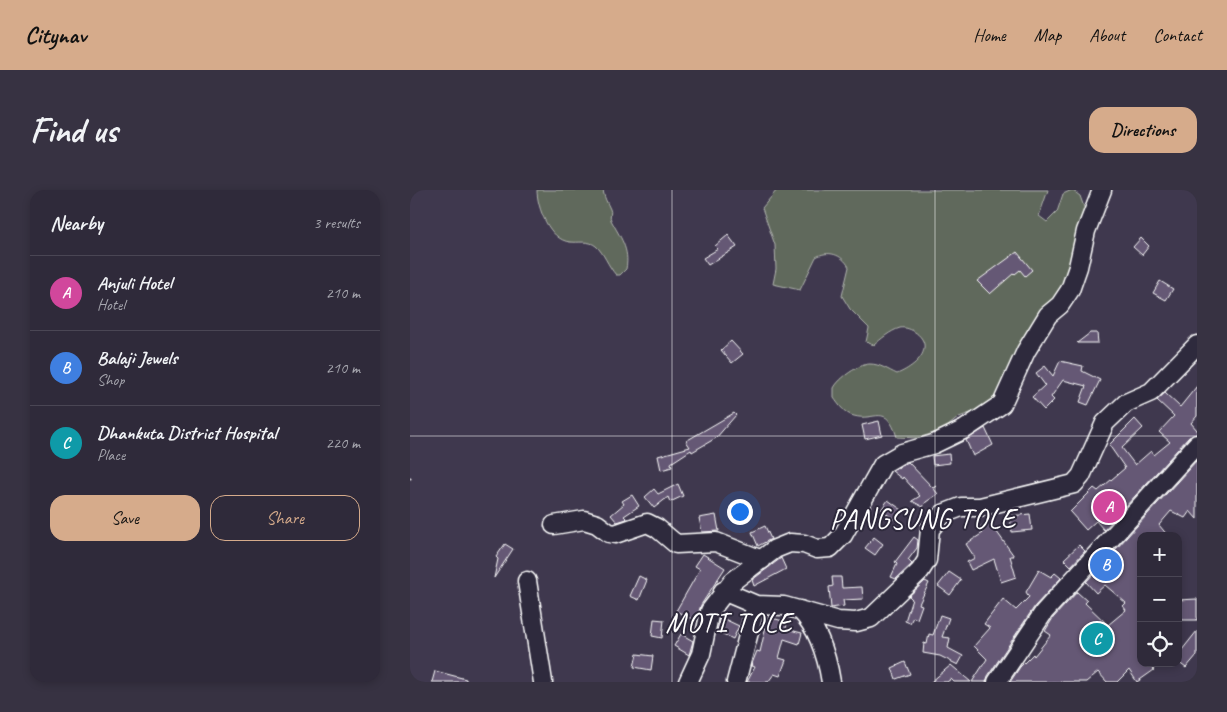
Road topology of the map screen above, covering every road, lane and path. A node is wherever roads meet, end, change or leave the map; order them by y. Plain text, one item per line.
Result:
1 (1102, 190) edge
2 (1197, 345) edge
3 (1197, 444) edge
4 (554, 525) dead end
5 (762, 560) junction
6 (527, 581) dead end
7 (723, 591) junction
8 (756, 605) junction
9 (800, 610) junction
10 (543, 682) edge
11 (688, 682) edge
12 (736, 682) edge
13 (831, 682) edge
14 (998, 682) edge

1 - 5 street
2 - 9 street
3 - 14 street
4 - 5 street
5 - 7 street
6 - 10 street
7 - 8 street
7 - 11 street
8 - 9 street
8 - 12 street
9 - 13 street

